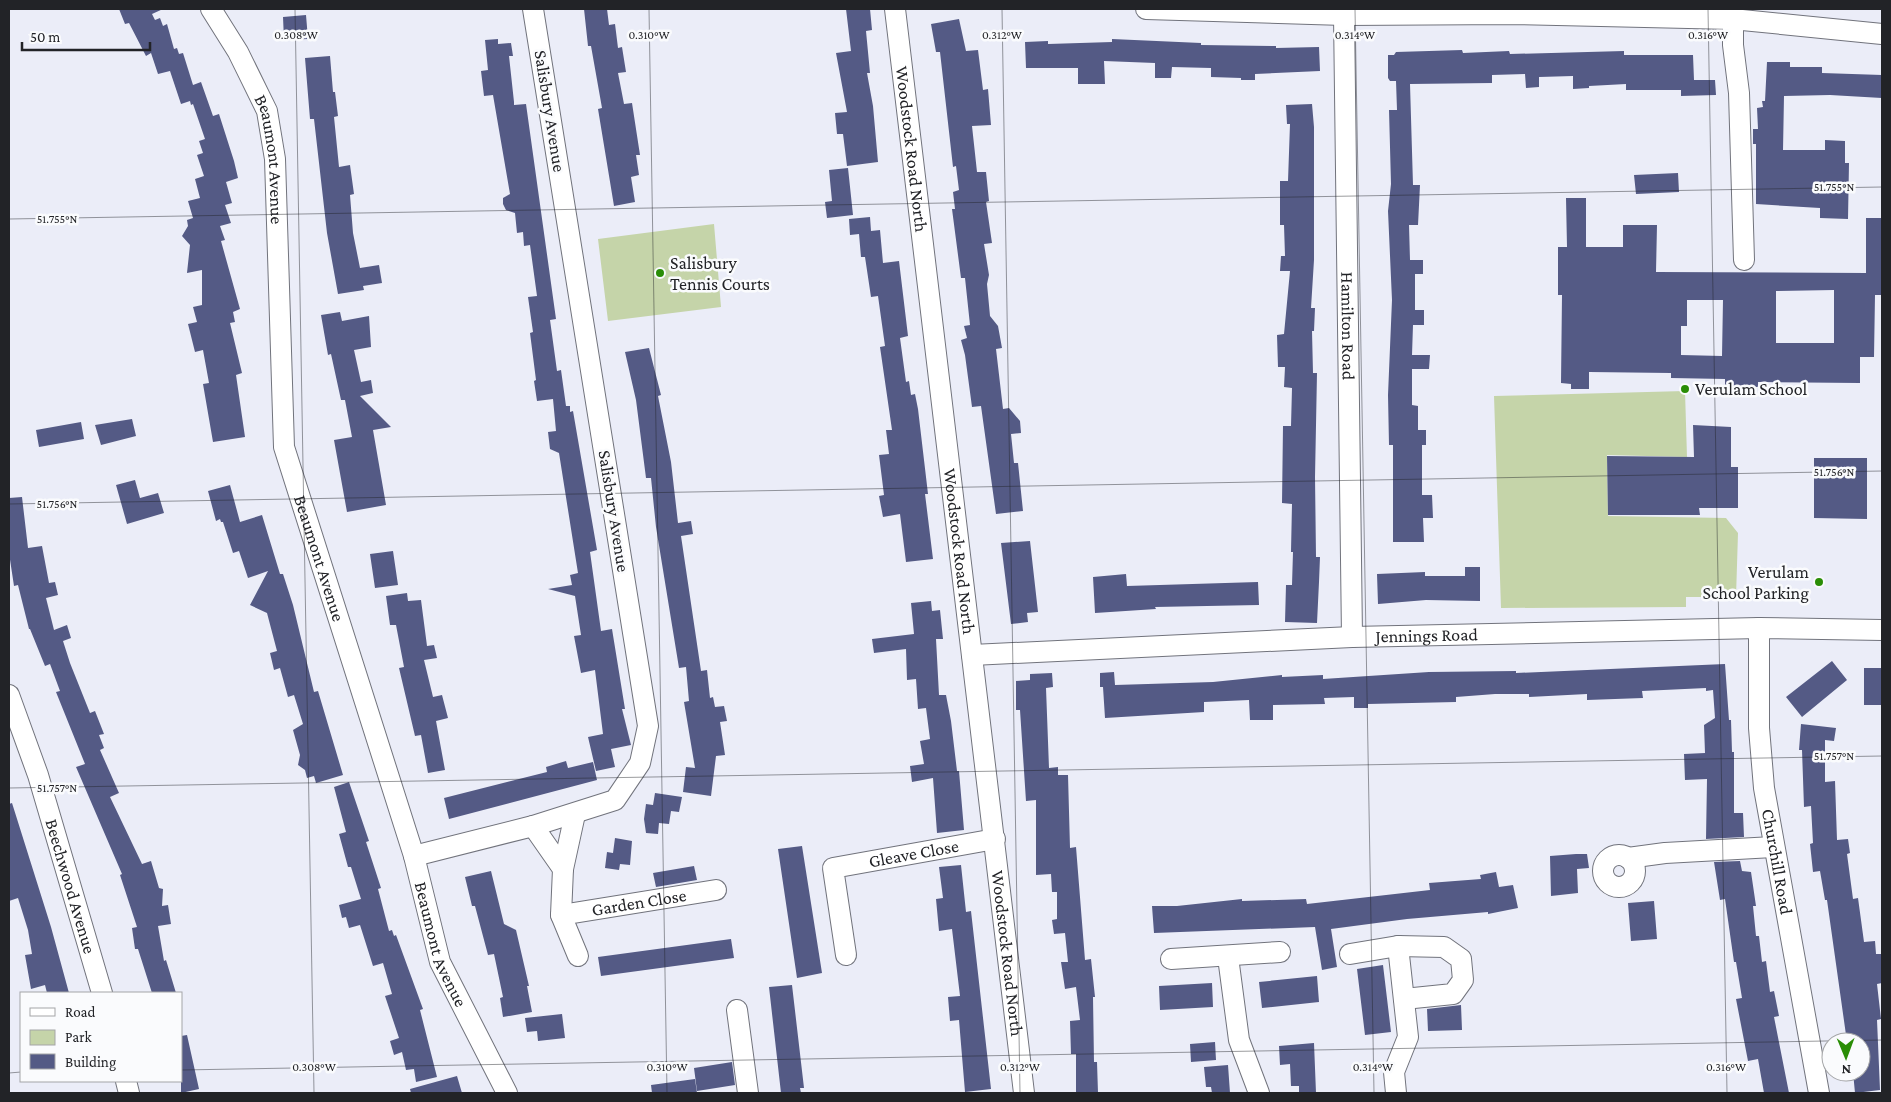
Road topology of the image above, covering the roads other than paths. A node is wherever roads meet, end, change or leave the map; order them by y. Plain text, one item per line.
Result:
1 (211, 9) edge
2 (533, 9) edge
3 (895, 9) edge
4 (1146, 9) edge
5 (1514, 12) edge
6 (1344, 14) junction
7 (1732, 14) edge
8 (1882, 34) edge
9 (1744, 260) dead end
10 (1759, 628) junction
11 (1882, 630) edge
12 (1352, 637) junction
13 (972, 655) junction
14 (9, 695) edge
15 (575, 814) junction
16 (533, 826) junction
17 (995, 839) junction
18 (1774, 847) junction
19 (414, 856) junction
20 (1628, 858) dead end
21 (563, 869) junction
22 (716, 890) dead end
23 (561, 915) junction
24 (1398, 946) junction
25 (1280, 952) dead end
26 (1350, 954) dead end
27 (846, 955) dead end
28 (578, 956) dead end
29 (1228, 957) junction
30 (1171, 959) dead end
31 (102, 992) edge
32 (1404, 998) junction
33 (738, 1010) dead end
34 (507, 1093) edge
35 (748, 1093) edge
36 (1024, 1093) edge
37 (1259, 1093) edge
38 (1396, 1093) edge
39 (1819, 1093) edge

1 - 19 street, Beaumont Avenue
2 - 15 street, Salisbury Avenue
3 - 13 street, Woodstock Road North
4 - 6 street
5 - 6 street
5 - 7 street
6 - 12 street, Hamilton Road
7 - 8 street
7 - 9 street
10 - 11 street, Jennings Road
10 - 12 street, Jennings Road
10 - 18 street, Churchill Road
12 - 13 street, Jennings Road
13 - 17 street, Woodstock Road North
14 - 31 street, Beechwood Avenue
15 - 16 street, Salisbury Avenue
15 - 21 street
16 - 19 street, Salisbury Avenue
16 - 21 street
17 - 27 street, Gleave Close
17 - 36 street, Woodstock Road North
18 - 20 street
18 - 39 street, Churchill Road
19 - 34 street, Beaumont Avenue
21 - 23 street
22 - 23 street, Garden Close
23 - 28 street
24 - 26 street
24 - 32 street
24 - 32 street
25 - 29 street
29 - 30 street
29 - 37 street
32 - 38 street
33 - 35 street

